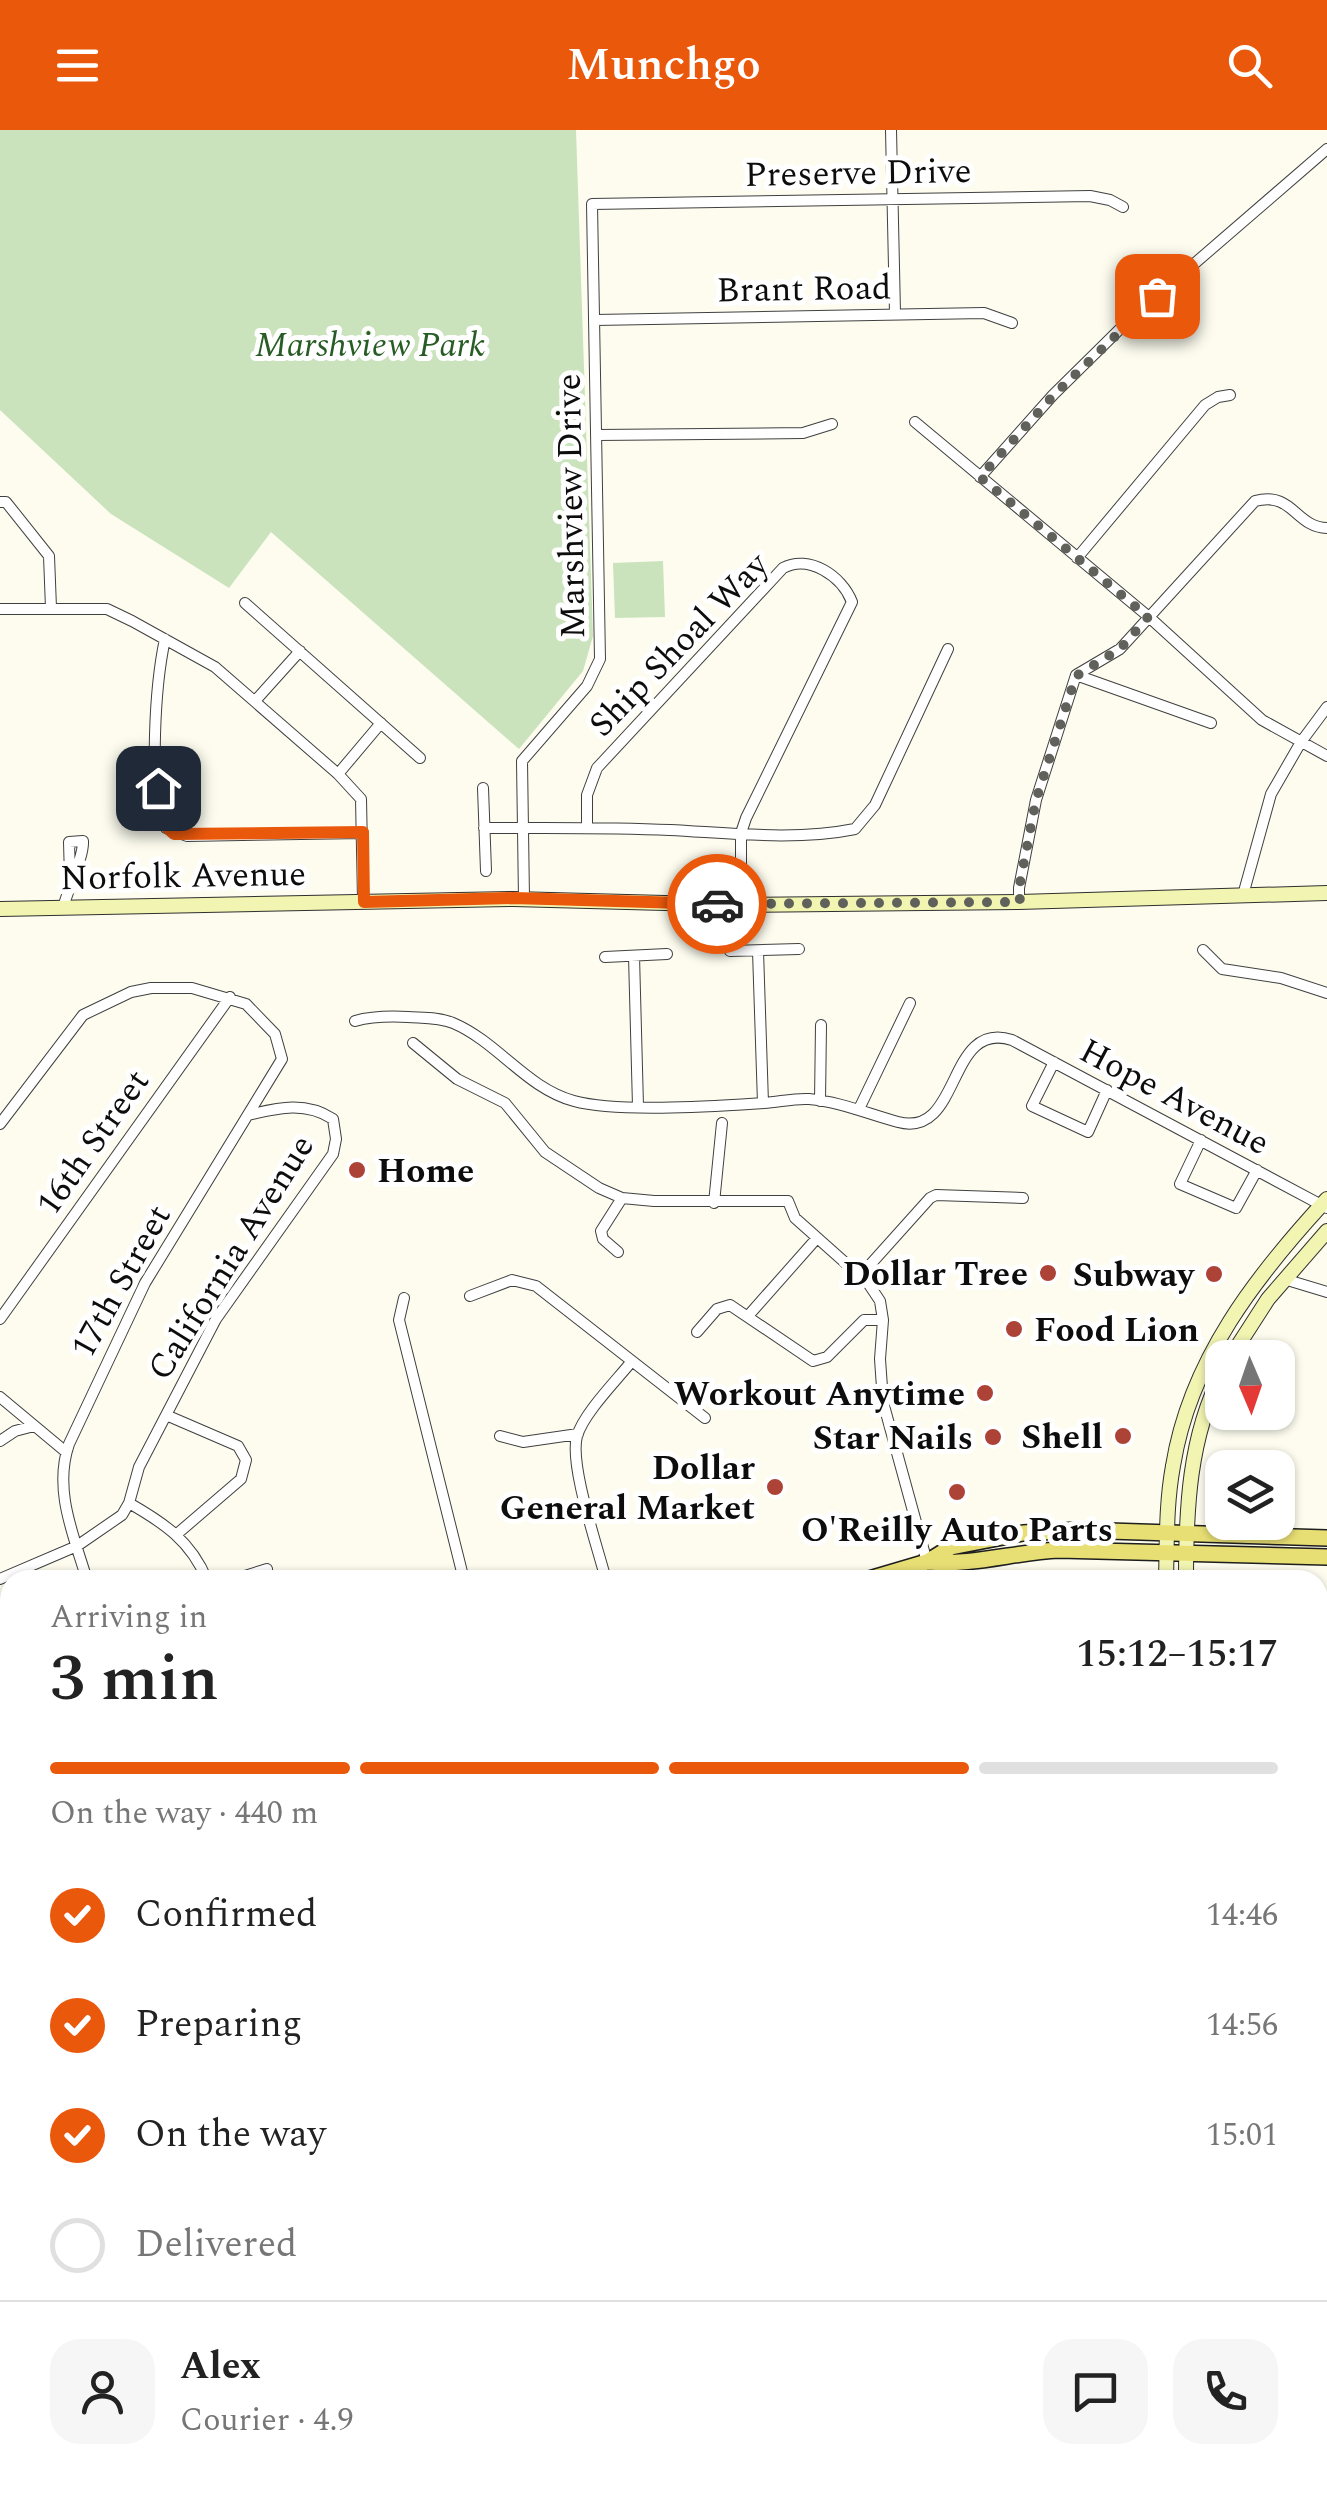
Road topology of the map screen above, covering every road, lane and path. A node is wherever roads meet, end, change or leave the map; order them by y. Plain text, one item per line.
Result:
1 (891, 130) edge
2 (1327, 148) edge
3 (892, 199) junction
4 (592, 204) joint
5 (1123, 207) dead end
6 (895, 314) junction
7 (595, 320) junction
8 (1012, 323) dead end
9 (1230, 395) dead end
10 (914, 422) dead end
11 (832, 424) dead end
12 (597, 435) junction
13 (980, 477) junction
14 (0, 502) edge
15 (1326, 528) edge
16 (1078, 558) junction
17 (245, 602) dead end
18 (50, 608) junction
19 (0, 609) edge
20 (1148, 617) junction
21 (164, 639) junction
22 (948, 650) dead end
23 (300, 651) junction
24 (1076, 676) junction
25 (255, 701) junction
26 (1327, 707) edge
27 (1211, 722) dead end
28 (381, 723) junction
29 (1300, 742) junction
30 (1327, 756) edge
31 (420, 758) dead end
32 (338, 774) junction
33 (483, 788) dead end
34 (586, 826) junction
35 (484, 828) junction
36 (522, 828) junction
37 (363, 832) junction
38 (741, 833) junction
39 (486, 872) dead end
40 (70, 877) dead end
41 (1327, 893) edge
42 (1243, 894) junction
43 (524, 899) junction
44 (364, 902) junction
45 (1020, 902) junction
46 (741, 905) junction
47 (0, 908) edge
48 (63, 908) junction
49 (758, 950) junction
50 (799, 950) dead end
51 (1203, 950) dead end
52 (730, 951) dead end
53 (667, 954) dead end
54 (634, 956) junction
55 (605, 957) dead end
56 (1327, 994) edge
57 (230, 997) junction
58 (910, 1002) dead end
59 (355, 1021) dead end
60 (821, 1025) dead end
61 (412, 1043) dead end
62 (1054, 1062) junction
63 (1107, 1090) junction
64 (820, 1101) junction
65 (763, 1103) junction
66 (638, 1106) junction
67 (859, 1109) junction
68 (248, 1115) junction
69 (722, 1123) dead end
70 (0, 1124) edge
71 (1201, 1140) junction
72 (1257, 1170) junction
73 (622, 1198) junction
74 (1023, 1198) dead end
75 (714, 1203) junction
76 (1325, 1204) edge
77 (1327, 1231) edge
78 (817, 1238) junction
79 (618, 1252) dead end
80 (860, 1276) junction
81 (1284, 1279) junction
82 (1327, 1292) edge
83 (470, 1296) dead end
84 (404, 1298) dead end
85 (748, 1316) junction
86 (0, 1319) edge
87 (883, 1320) junction
88 (697, 1332) dead end
89 (1217, 1340) edge
90 (1242, 1340) edge
91 (632, 1361) junction
92 (1205, 1365) edge
93 (0, 1397) edge
94 (166, 1415) junction
95 (705, 1418) dead end
96 (1205, 1419) edge
97 (34, 1426) junction
98 (578, 1434) junction
99 (500, 1436) dead end
100 (0, 1441) edge
101 (66, 1452) junction
102 (129, 1503) junction
103 (1167, 1533) junction
104 (1187, 1533) junction
105 (177, 1534) junction
106 (1327, 1538) edge
107 (77, 1546) junction
108 (1167, 1552) junction
109 (1186, 1553) junction
110 (1327, 1558) edge
111 (927, 1562) junction
112 (267, 1569) dead end
113 (21, 1570) edge
114 (84, 1570) edge
115 (202, 1570) edge
116 (264, 1570) edge
117 (462, 1570) edge
118 (604, 1570) edge
119 (900, 1570) edge
120 (1166, 1570) edge
121 (1186, 1570) edge

1 - 3 street
2 - 13 street
3 - 4 street, Preserve Drive
3 - 5 street, Preserve Drive
3 - 6 street
4 - 7 street, Marshview Drive
6 - 7 street, Brant Road
6 - 8 street, Brant Road
7 - 12 street, Marshview Drive
9 - 16 street
10 - 13 street
11 - 12 street
12 - 36 street, Marshview Drive
13 - 16 street
14 - 18 street
15 - 20 street
16 - 20 street
17 - 23 street
18 - 19 street
18 - 21 street
20 - 24 street
20 - 29 street
21 - 25 street
21 - 37 street
22 - 38 street
23 - 25 street
23 - 28 street
24 - 27 street
24 - 45 street
25 - 32 street
26 - 29 street
28 - 31 street
28 - 32 street
29 - 30 street
29 - 42 street
32 - 37 street
33 - 35 street
34 - 36 street
34 - 38 street
34 - 38 street, Ship Shoal Way
35 - 36 street
35 - 39 street
36 - 43 street, Marshview Drive
37 - 44 street
38 - 46 street
40 - 48 street
41 - 42 main road, Norfolk Avenue
42 - 45 main road, Norfolk Avenue
43 - 44 main road, Norfolk Avenue
43 - 46 main road, Norfolk Avenue
44 - 48 main road, Norfolk Avenue
45 - 46 main road, Norfolk Avenue
47 - 48 main road, Norfolk Avenue
49 - 50 street
49 - 52 street
49 - 65 street
51 - 56 street
53 - 54 street
54 - 55 street
54 - 66 street
57 - 68 street, 17th Street
57 - 70 street
57 - 86 street, 16th Street
58 - 67 street
59 - 66 street
60 - 64 street
61 - 73 street
62 - 63 street, Hope Avenue
62 - 63 street
62 - 67 street, Hope Avenue
63 - 71 street, Hope Avenue
64 - 65 street
64 - 67 street
65 - 66 street
68 - 94 street, California Avenue
68 - 101 street, 17th Street
69 - 75 street
71 - 72 street, Hope Avenue
71 - 72 street
72 - 76 street, Hope Avenue
73 - 75 street
73 - 79 street
74 - 80 street
75 - 78 street
76 - 89 main road
77 - 81 main road
78 - 80 street
78 - 85 street
80 - 87 street
81 - 82 street
81 - 90 main road
83 - 91 street
84 - 117 street
85 - 87 street
85 - 88 street
87 - 111 street
91 - 95 street
91 - 98 street
92 - 103 main road
93 - 97 street
94 - 102 street, California Avenue
94 - 105 street
96 - 104 main road
97 - 100 street
97 - 101 street
98 - 99 street
98 - 118 street
101 - 107 street, 17th Street
102 - 105 street
102 - 107 street
103 - 104 main road
103 - 108 main road
103 - 111 main road
104 - 106 main road
104 - 109 main road
105 - 115 street
107 - 113 street
107 - 114 street, 17th Street
108 - 109 main road
108 - 111 main road
108 - 120 main road
109 - 110 main road
109 - 121 main road
111 - 119 main road
112 - 116 street

